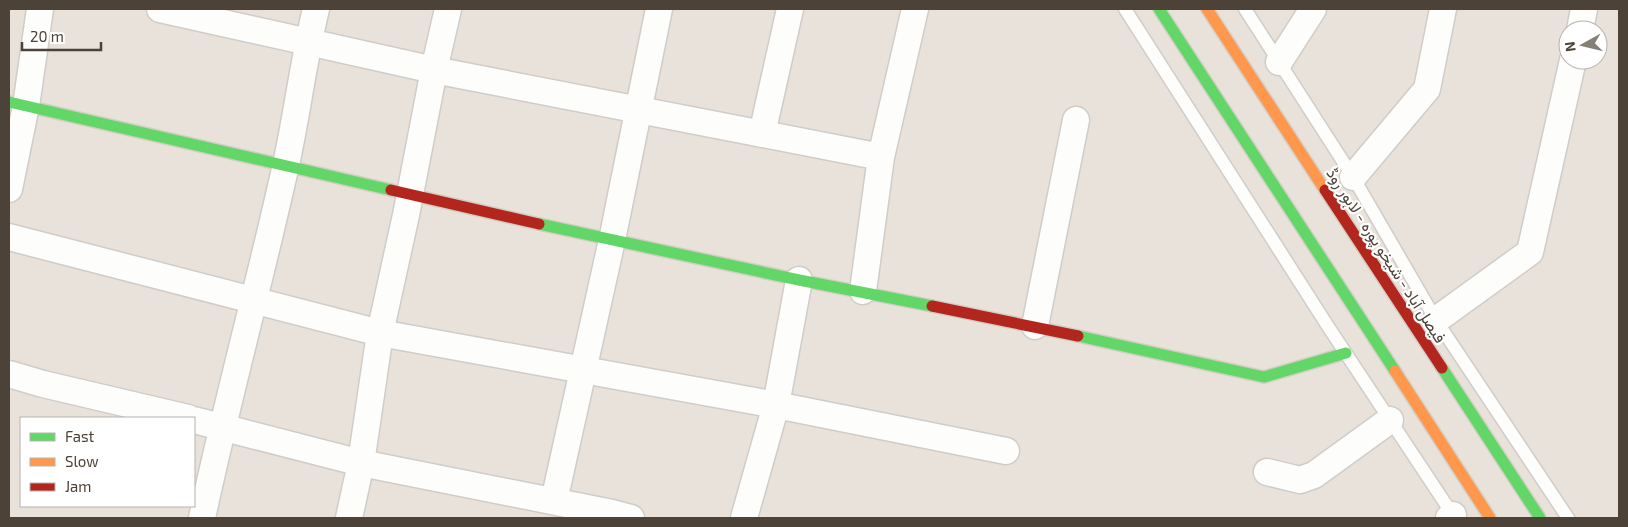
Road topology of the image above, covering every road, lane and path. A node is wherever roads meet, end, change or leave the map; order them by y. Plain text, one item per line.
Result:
1 (40, 9) edge
2 (160, 9) edge
3 (316, 9) edge
4 (448, 9) edge
5 (659, 9) edge
6 (790, 9) edge
7 (915, 9) edge
8 (1125, 9) edge
9 (1159, 9) edge
10 (1207, 9) edge
11 (1244, 9) edge
12 (1312, 9) edge
13 (1443, 9) edge
14 (307, 43) junction
15 (1279, 62) junction
16 (434, 70) junction
17 (1571, 70) edge
18 (17, 104) edge
19 (638, 111) junction
20 (1076, 120) dead end
21 (762, 134) junction
22 (882, 157) junction
23 (286, 166) junction
24 (1353, 177) junction
25 (9, 189) edge
26 (411, 195) junction
27 (9, 237) edge
28 (612, 240) junction
29 (799, 280) junction
30 (863, 292) junction
31 (254, 301) junction
32 (1436, 320) junction
33 (1035, 326) junction
34 (380, 333) junction
35 (1346, 353) junction
36 (584, 371) junction
37 (9, 374) edge
38 (776, 405) junction
39 (184, 417) edge
40 (195, 420) edge
41 (1390, 420) junction
42 (222, 426) junction
43 (1006, 451) dead end
44 (361, 464) junction
45 (1267, 472) dead end
46 (554, 502) junction
47 (618, 516) edge
48 (1452, 517) edge
49 (202, 518) edge
50 (349, 518) edge
51 (744, 518) edge
52 (1490, 518) edge
53 (1540, 518) edge
54 (1568, 518) edge

1 - 18 street
2 - 14 street
3 - 14 street
4 - 16 street
5 - 19 street
6 - 21 street
7 - 22 street
8 - 35 lane
9 - 52 main road
10 - 53 main road, فیصل آباد - شیخو پورہ - لاہور روڈ
11 - 15 lane
12 - 15 street
13 - 24 street
14 - 16 street
14 - 23 street
15 - 24 lane
16 - 19 street
16 - 26 street
17 - 32 street
18 - 23 main road
18 - 25 street
19 - 21 street
19 - 28 street
20 - 33 street
21 - 22 street
22 - 30 street
23 - 26 main road
23 - 31 street
24 - 32 lane
26 - 28 main road
26 - 34 street
27 - 31 street
28 - 29 main road
28 - 36 street
29 - 30 main road
29 - 38 street
30 - 33 main road
31 - 34 street
31 - 42 street
32 - 54 lane
33 - 35 main road
34 - 36 street
34 - 44 street
35 - 41 lane
36 - 38 street
36 - 46 street
37 - 39 street
38 - 43 street
38 - 51 street
40 - 42 street
41 - 45 street
41 - 48 lane
42 - 44 street
42 - 49 street
44 - 46 street
44 - 50 street
46 - 47 street

